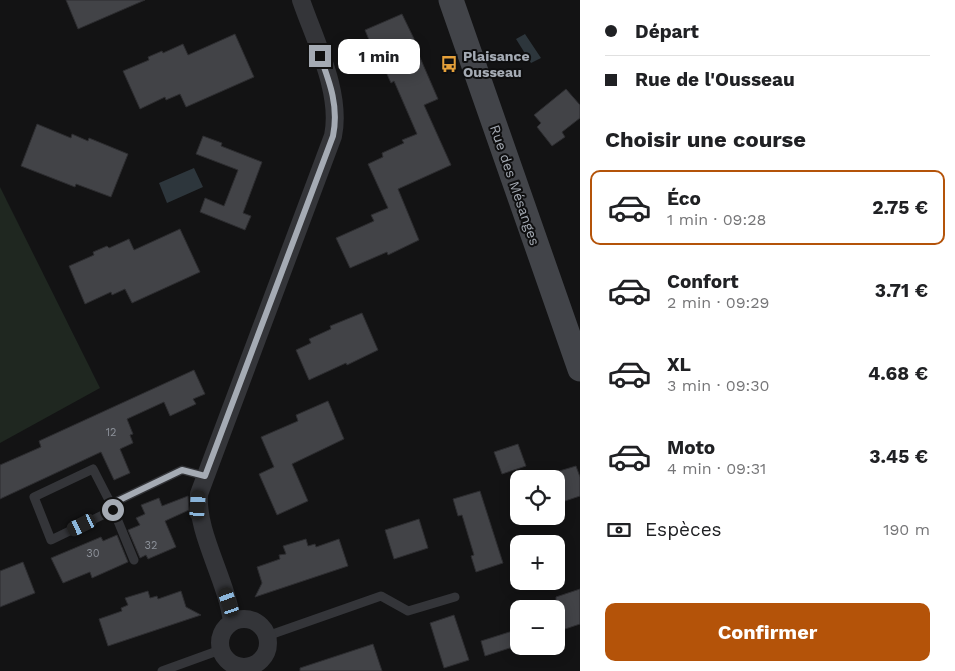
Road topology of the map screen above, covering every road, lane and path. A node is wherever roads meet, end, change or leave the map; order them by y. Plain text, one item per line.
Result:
1 (300, 0) edge
2 (451, 0) edge
3 (580, 369) edge
4 (205, 476) junction
5 (112, 507) junction
6 (134, 560) dead end
7 (455, 597) dead end
8 (232, 622) junction
9 (268, 636) junction
10 (220, 650) junction
11 (247, 669) edge
12 (162, 671) edge

1 - 4 street
2 - 3 main road, Rue des Mésanges
4 - 5 lane
4 - 8 street
5 - 5 lane
5 - 6 lane
7 - 9 lane
8 - 9 street
8 - 10 street
9 - 11 street
10 - 11 street
10 - 12 lane

